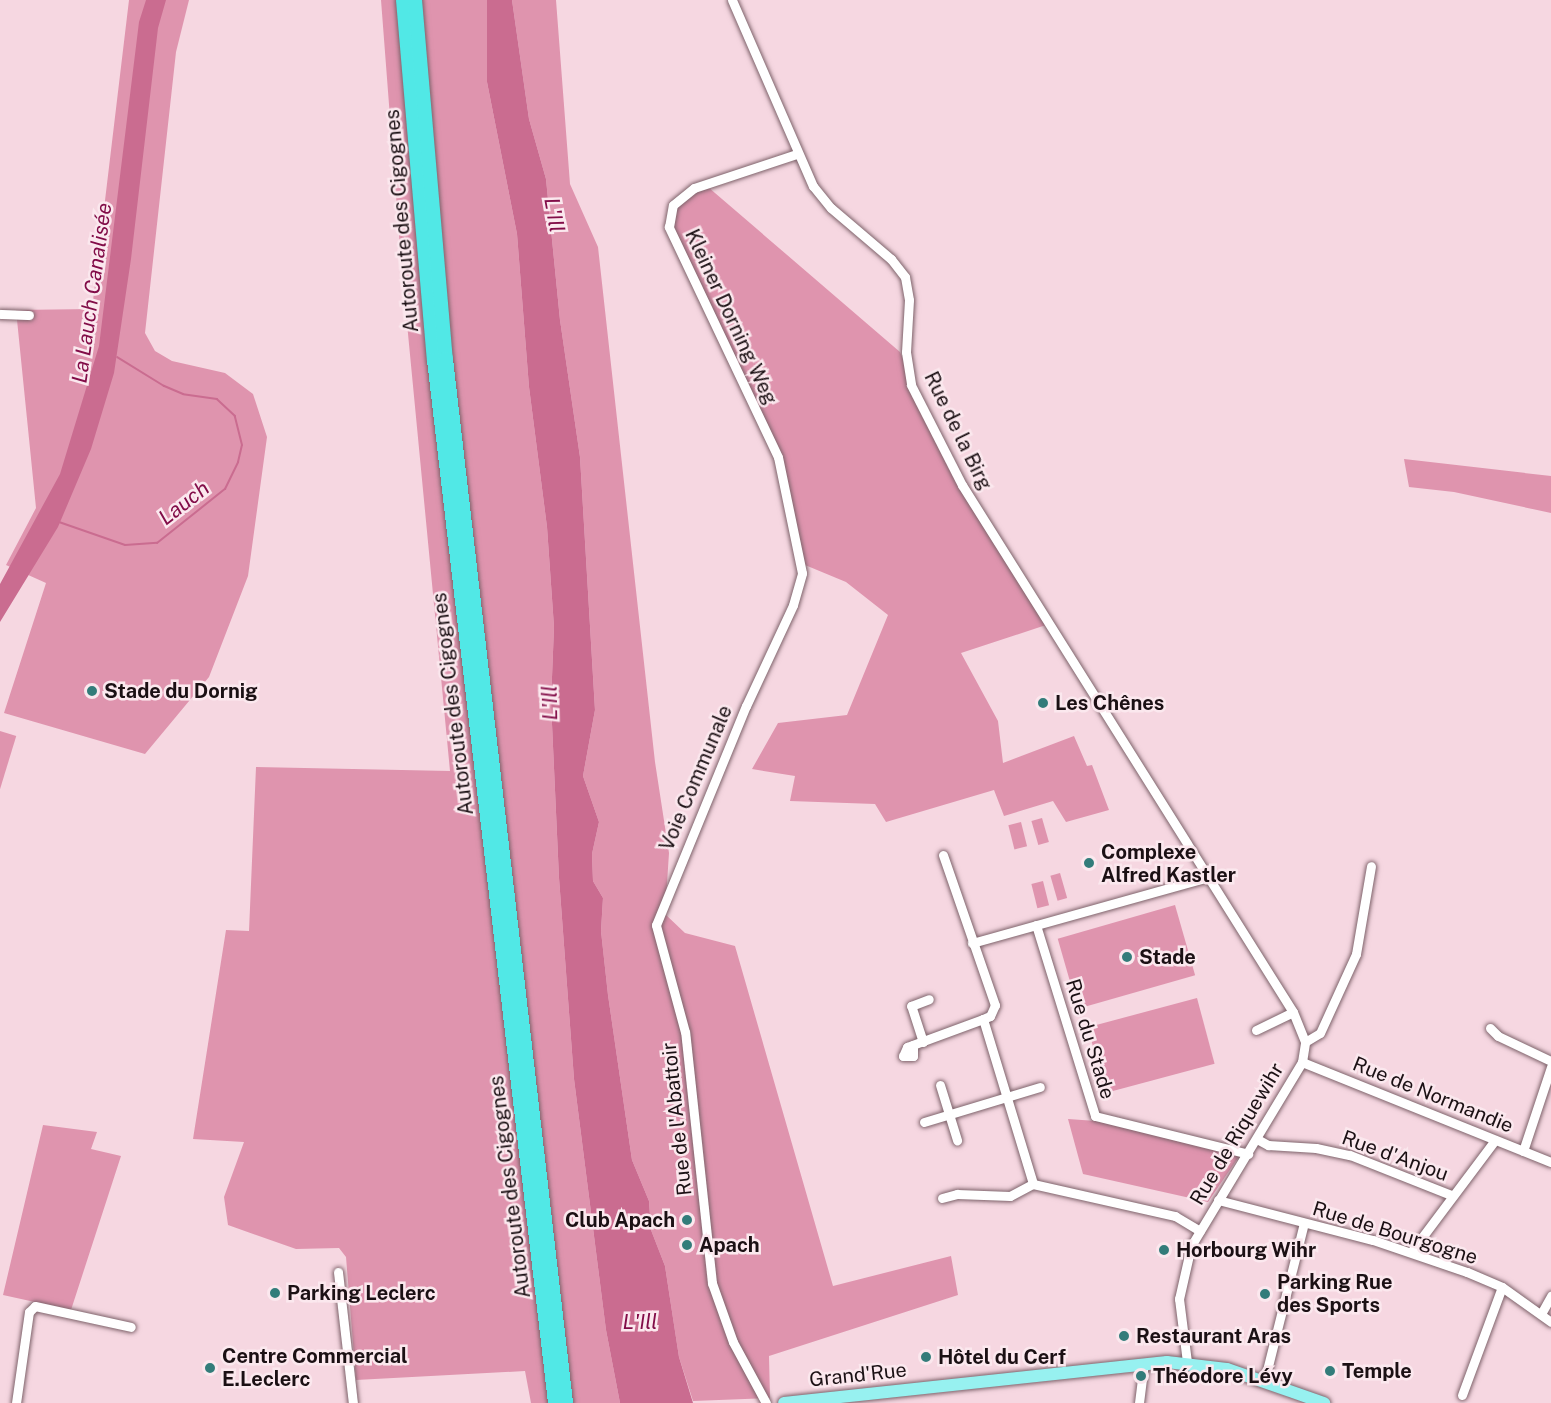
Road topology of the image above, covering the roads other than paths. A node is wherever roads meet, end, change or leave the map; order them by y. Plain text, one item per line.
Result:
1 (403, 0) edge
2 (415, 0) edge
3 (732, 0) edge
4 (797, 154) junction
5 (0, 314) edge
6 (29, 315) dead end
7 (802, 573) joint
8 (943, 855) dead end
9 (1371, 866) dead end
10 (1208, 876) junction
11 (1036, 925) junction
12 (972, 943) junction
13 (929, 999) dead end
14 (675, 1001) joint
15 (1293, 1012) junction
16 (983, 1019) junction
17 (1490, 1028) dead end
18 (1256, 1030) dead end
19 (1305, 1042) junction
20 (1551, 1060) edge
21 (1302, 1062) junction
22 (1551, 1067) edge
23 (940, 1085) dead end
24 (1040, 1087) dead end
25 (1005, 1096) junction
26 (949, 1112) junction
27 (924, 1122) dead end
28 (1257, 1139) junction
29 (957, 1140) dead end
30 (1495, 1140) junction
31 (1523, 1150) junction
32 (1248, 1154) junction
33 (1551, 1162) edge
34 (1033, 1184) junction
35 (1452, 1195) junction
36 (942, 1198) dead end
37 (1218, 1200) junction
38 (1304, 1223) junction
39 (1200, 1231) junction
40 (1411, 1252) junction
41 (338, 1272) dead end
42 (1502, 1287) junction
43 (1551, 1296) edge
44 (1541, 1314) junction
45 (1551, 1322) edge
46 (131, 1327) dead end
47 (1187, 1362) junction
48 (1144, 1364) junction
49 (1264, 1382) junction
50 (1462, 1395) dead end
51 (831, 1398) junction
52 (867, 1398) edge
53 (16, 1403) edge
54 (353, 1403) edge
55 (555, 1403) edge
56 (566, 1403) edge
57 (766, 1403) edge
58 (784, 1403) edge
59 (846, 1403) edge
60 (1138, 1403) edge
61 (1324, 1403) edge

1 - 55 highway, Autoroute des Cigognes
2 - 56 highway, Autoroute des Cigognes
3 - 4 street, Rue de la Birg
4 - 7 street, Kleiner Dorning Weg
4 - 10 street, Rue de la Birg
5 - 6 street
7 - 14 street, Voie Communale
8 - 12 street
9 - 19 street
10 - 11 street
10 - 15 street, Rue de la Birg
11 - 12 street
11 - 32 street, Rue du Stade
12 - 16 street
13 - 16 street
14 - 57 street, Rue de l'Abattoir
15 - 18 street
15 - 19 street, Rue de la Birg
16 - 25 street
17 - 20 street
19 - 21 street, Rue de Riquewihr
21 - 28 street, Rue de Riquewihr
21 - 30 street, Rue de Normandie
22 - 31 street
23 - 26 street
24 - 25 street
25 - 26 street
25 - 34 street
26 - 27 street
26 - 29 street
28 - 32 street, Rue de Riquewihr
28 - 35 street, Rue d'Anjou
30 - 31 street, Rue de Normandie
30 - 35 street
31 - 33 street, Rue de Normandie
32 - 37 street, Rue de Riquewihr
34 - 36 street
34 - 39 street
35 - 40 street
37 - 38 street, Rue de Bourgogne
37 - 39 street, Rue de Riquewihr
38 - 40 street, Rue de Bourgogne
38 - 49 street
39 - 47 street, Rue de Riquewihr
40 - 42 street, Rue de Bourgogne
41 - 54 street
42 - 44 street, Rue de Bourgogne
42 - 50 street
43 - 44 street
44 - 45 street, Rue de Bourgogne
46 - 53 street
47 - 48 main road, Grand'Rue
47 - 49 main road, Grand'Rue
48 - 52 main road, Grand'Rue
48 - 60 street
49 - 61 main road, Grand'Rue
51 - 52 main road, Grand'Rue
51 - 58 main road, Grand'Rue
51 - 59 street

